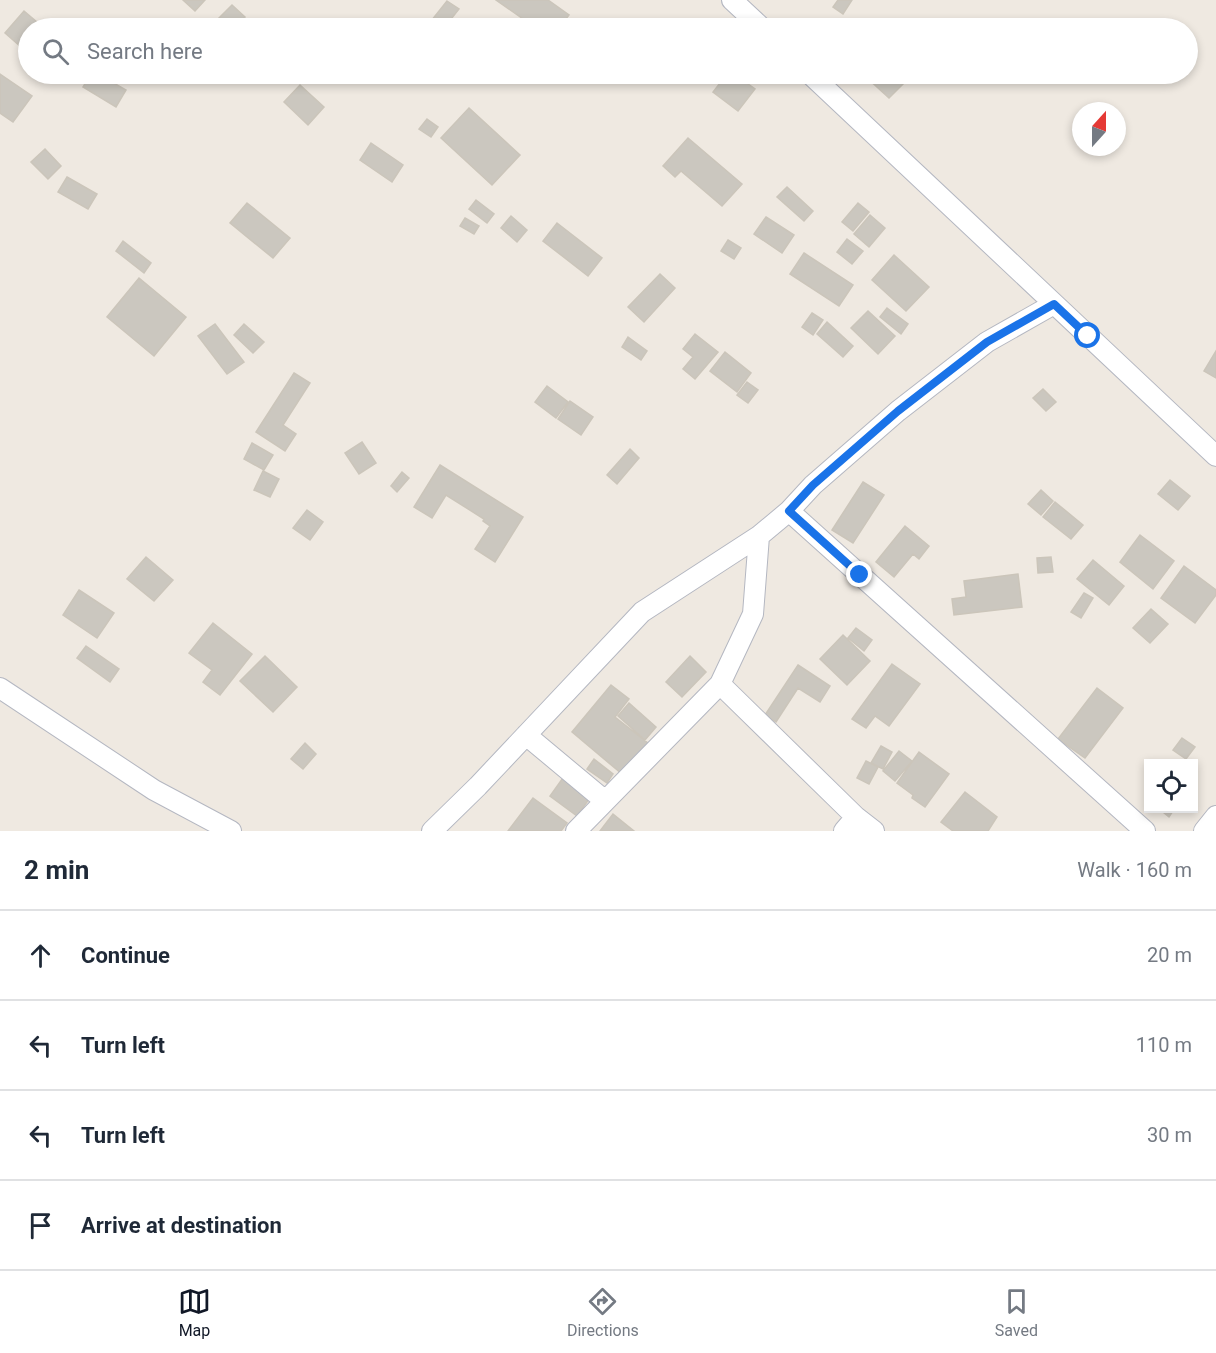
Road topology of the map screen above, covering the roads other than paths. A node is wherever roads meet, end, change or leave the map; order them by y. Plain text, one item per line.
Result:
1 (732, 0) edge
2 (751, 18) edge
3 (821, 84) edge
4 (1054, 304) junction
5 (1215, 456) edge
6 (789, 511) junction
7 (759, 536) junction
8 (720, 684) junction
9 (0, 688) edge
10 (526, 735) junction
11 (604, 800) junction
12 (1216, 816) edge
13 (850, 824) edge
14 (231, 831) edge
15 (432, 831) edge
16 (576, 831) edge
17 (874, 831) edge
18 (1145, 831) edge
19 (1204, 831) edge

1 - 2 street
3 - 4 street
4 - 5 street
4 - 6 street
6 - 7 street
6 - 18 street
7 - 8 street
7 - 10 street
8 - 11 street
8 - 13 street
9 - 14 street
10 - 11 street
10 - 15 street
11 - 16 street
12 - 19 street
13 - 17 street

